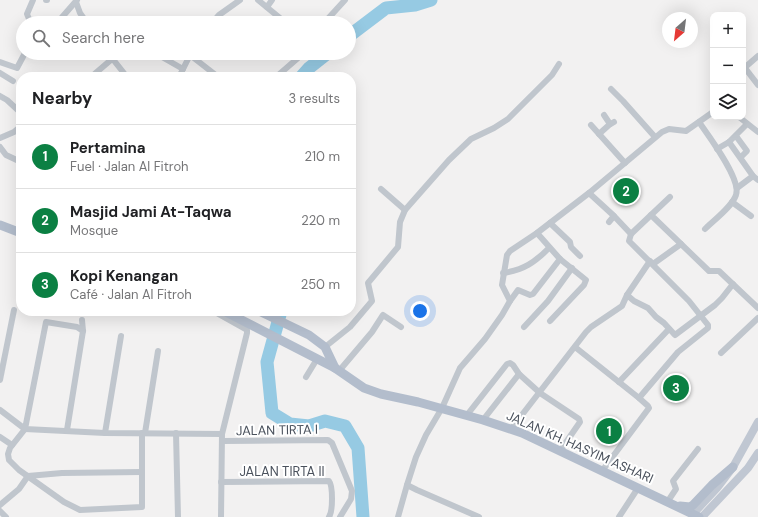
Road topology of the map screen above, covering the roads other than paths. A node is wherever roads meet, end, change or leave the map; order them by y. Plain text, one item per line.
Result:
1 (33, 0) edge
2 (240, 0) edge
3 (258, 0) edge
4 (272, 0) edge
5 (345, 0) edge
6 (76, 1) edge
7 (267, 7) junction
8 (28, 16) edge
9 (63, 16) edge
10 (82, 16) edge
11 (218, 16) edge
12 (278, 16) edge
13 (330, 16) edge
14 (758, 56) edge
15 (21, 60) edge
16 (111, 60) edge
17 (113, 60) edge
18 (167, 60) edge
19 (188, 60) edge
20 (198, 60) edge
21 (296, 60) edge
22 (0, 62) edge
23 (559, 64) dead end
24 (746, 66) edge
25 (183, 69) junction
26 (746, 70) edge
27 (97, 72) edge
28 (123, 72) edge
29 (182, 72) edge
30 (212, 72) edge
31 (282, 72) edge
32 (0, 73) edge
33 (13, 81) dead end
34 (758, 85) edge
35 (611, 89) dead end
36 (0, 96) edge
37 (16, 108) edge
38 (710, 114) edge
39 (604, 115) dead end
40 (743, 120) edge
41 (699, 122) junction
42 (748, 124) junction
43 (591, 125) dead end
44 (16, 130) edge
45 (758, 132) edge
46 (599, 134) junction
47 (736, 136) junction
48 (655, 137) junction
49 (0, 138) edge
50 (729, 142) junction
51 (0, 147) edge
52 (717, 149) junction
53 (741, 157) junction
54 (16, 160) edge
55 (625, 163) junction
56 (756, 178) edge
57 (737, 188) junction
58 (382, 189) dead end
59 (589, 193) junction
60 (670, 197) dead end
61 (732, 202) junction
62 (405, 210) junction
63 (651, 215) junction
64 (614, 216) junction
65 (751, 216) dead end
66 (609, 222) dead end
67 (550, 223) junction
68 (0, 225) edge
69 (705, 229) dead end
70 (16, 231) edge
71 (537, 233) junction
72 (631, 234) junction
73 (681, 244) junction
74 (549, 248) junction
75 (580, 256) dead end
76 (560, 259) junction
77 (651, 262) junction
78 (572, 268) junction
79 (503, 273) junction
80 (733, 284) junction
81 (627, 295) junction
82 (510, 301) junction
83 (758, 308) edge
84 (14, 310) dead end
85 (222, 316) edge
86 (234, 316) edge
87 (270, 316) edge
88 (701, 316) junction
89 (758, 318) edge
90 (82, 320) dead end
91 (550, 321) dead end
92 (400, 327) dead end
93 (524, 327) dead end
94 (669, 329) junction
95 (83, 331) junction
96 (121, 336) dead end
97 (325, 347) junction
98 (575, 347) junction
99 (158, 351) dead end
100 (721, 352) dead end
101 (316, 359) junction
102 (337, 369) junction
103 (519, 374) junction
104 (306, 377) dead end
105 (0, 380) edge
106 (619, 382) junction
107 (540, 393) junction
108 (639, 398) junction
109 (442, 408) junction
110 (0, 410) edge
111 (467, 415) junction
112 (483, 420) junction
113 (758, 422) edge
114 (25, 429) junction
115 (511, 429) junction
116 (67, 430) junction
117 (105, 433) junction
118 (144, 433) junction
119 (176, 433) junction
120 (222, 434) junction
121 (0, 437) edge
122 (222, 441) junction
123 (12, 445) junction
124 (698, 449) dead end
125 (560, 451) junction
126 (758, 453) edge
127 (733, 467) junction
128 (602, 471) junction
129 (141, 472) junction
130 (28, 476) junction
131 (221, 482) junction
132 (407, 485) junction
133 (638, 488) junction
134 (671, 503) junction
135 (0, 505) edge
136 (88, 510) junction
137 (0, 511) edge
138 (698, 516) edge
139 (6, 517) edge
140 (88, 517) edge
141 (178, 517) edge
142 (221, 517) edge
143 (329, 517) edge
144 (340, 517) edge
145 (398, 517) edge
146 (479, 517) edge
147 (619, 517) edge

1 - 8 street
2 - 11 street
3 - 7 street
4 - 7 street
5 - 13 street
6 - 9 street
6 - 10 street
7 - 12 street
14 - 24 street
15 - 22 street
16 - 27 street
17 - 28 street
18 - 25 street
19 - 25 street
20 - 30 street
21 - 31 street
23 - 62 street
25 - 29 street
26 - 34 street
32 - 33 street
35 - 48 street
36 - 37 street
38 - 41 street
39 - 46 street
40 - 42 street
41 - 48 street
41 - 52 street
42 - 45 street
42 - 47 street
43 - 46 street
44 - 49 street
46 - 55 street
47 - 50 street
47 - 53 street
48 - 55 street
50 - 52 street
50 - 53 street
51 - 54 street
52 - 57 street
53 - 56 street
55 - 59 street
56 - 57 street
57 - 61 street
58 - 62 street
59 - 64 street
59 - 67 street
60 - 63 street
61 - 65 street
61 - 69 street
62 - 97 street
63 - 72 street
63 - 73 street
64 - 66 street
64 - 72 street
67 - 71 street
67 - 75 street
68 - 70 main road
71 - 74 street
71 - 79 street
72 - 77 street
73 - 77 street
73 - 80 street
74 - 76 street
74 - 79 street
76 - 78 street
76 - 82 street
77 - 81 street
77 - 88 street
78 - 91 street
78 - 93 street
79 - 82 street
80 - 83 street
80 - 88 street
81 - 94 street
81 - 98 street
82 - 109 street
84 - 105 street
85 - 120 street
86 - 101 main road, JALAN KH. HASYIM ASHARI
87 - 97 main road
88 - 94 street
88 - 108 street
89 - 100 street
90 - 95 street
92 - 102 street
94 - 106 street
95 - 114 street
95 - 116 street
96 - 117 street
97 - 102 main road
98 - 106 street
98 - 107 street
99 - 118 street
101 - 102 main road, JALAN KH. HASYIM ASHARI
101 - 104 street
102 - 109 main road, JALAN KH. HASYIM ASHARI
103 - 107 street
103 - 111 street
103 - 112 street
106 - 108 street
107 - 115 street
107 - 125 street
108 - 128 street
109 - 111 main road, JALAN KH. HASYIM ASHARI
109 - 132 street
110 - 114 street
111 - 112 main road, JALAN KH. HASYIM ASHARI
112 - 115 main road, JALAN KH. HASYIM ASHARI
113 - 127 main road
114 - 116 street
114 - 123 street
115 - 125 main road, JALAN KH. HASYIM ASHARI
116 - 117 street
117 - 118 street
118 - 119 street
118 - 129 street
119 - 120 street
119 - 141 street
120 - 122 street
121 - 123 street
122 - 131 street
122 - 144 street, JALAN TIRTA I
123 - 130 street
124 - 134 street
125 - 128 main road, JALAN KH. HASYIM ASHARI
126 - 138 main road
127 - 134 main road
127 - 138 main road
128 - 133 main road, JALAN KH. HASYIM ASHARI
129 - 130 street
129 - 136 street
130 - 135 street
130 - 136 street
131 - 142 street
131 - 143 street, JALAN TIRTA II
132 - 145 street
132 - 146 street
133 - 134 main road, JALAN KH. HASYIM ASHARI
133 - 147 street
134 - 138 main road, JALAN KH. HASYIM ASHARI
136 - 140 street
137 - 139 street

